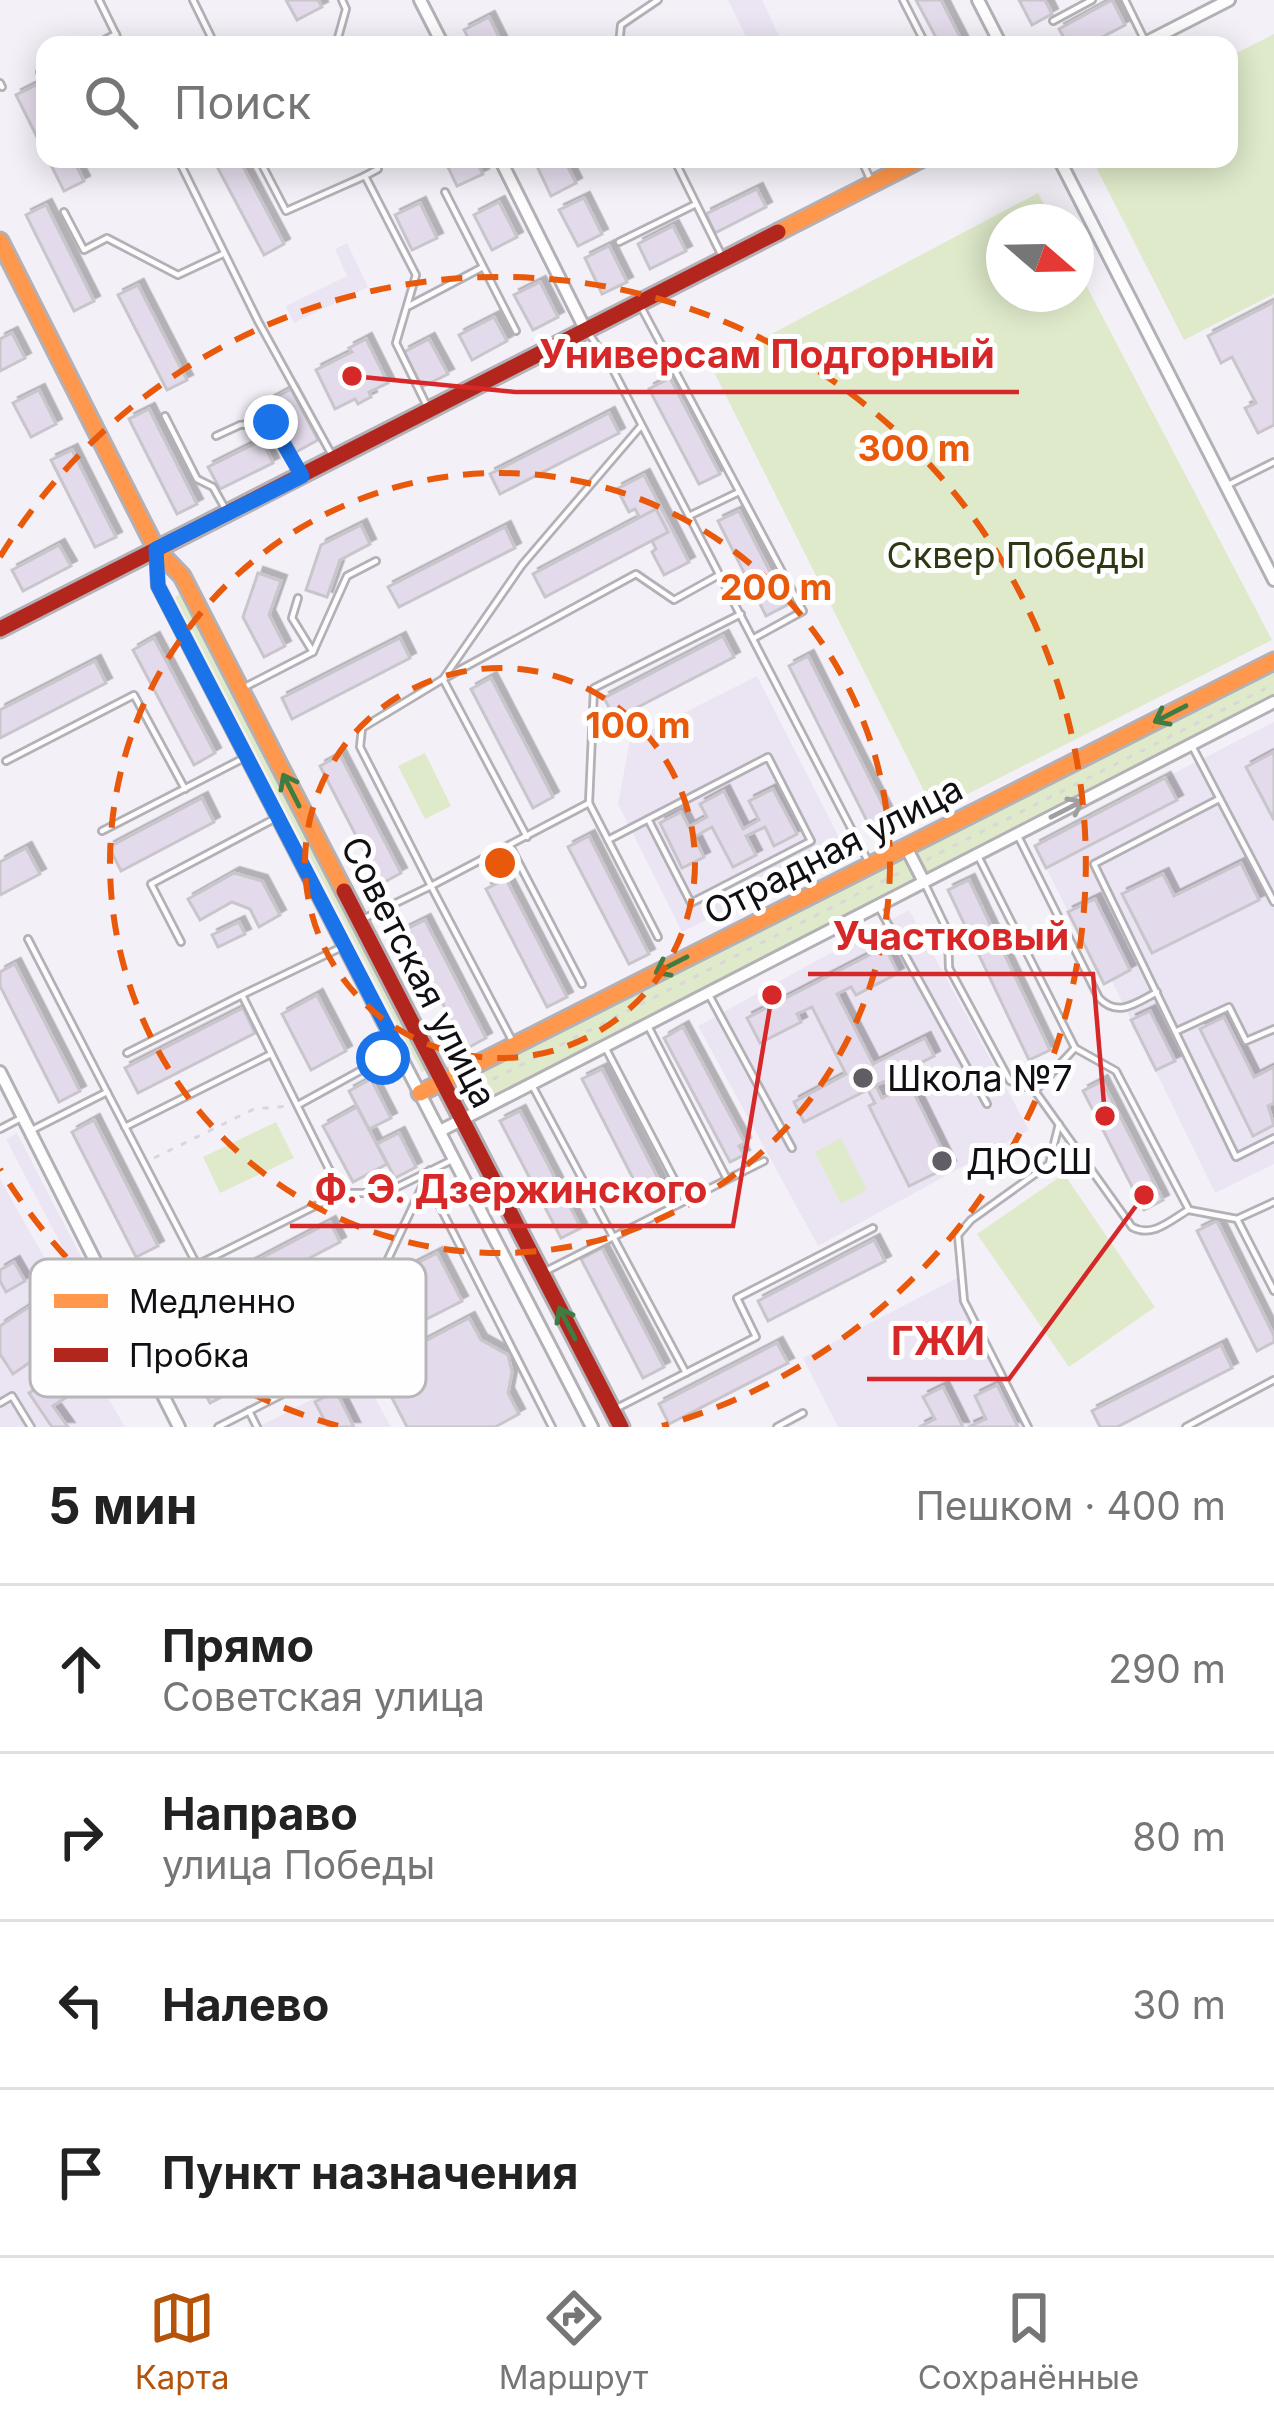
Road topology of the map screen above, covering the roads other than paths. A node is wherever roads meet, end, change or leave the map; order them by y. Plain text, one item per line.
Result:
1 (99, 0) edge
2 (193, 0) edge
3 (341, 0) edge
4 (421, 0) edge
5 (658, 0) edge
6 (903, 0) edge
7 (978, 0) edge
8 (1092, 0) edge
9 (1125, 0) edge
10 (1229, 0) edge
11 (1053, 21) dead end
12 (116, 34) joint
13 (112, 36) edge
14 (211, 36) edge
15 (338, 36) edge
16 (439, 36) edge
17 (620, 36) edge
18 (921, 36) edge
19 (996, 36) edge
20 (1141, 36) edge
21 (1159, 36) edge
22 (182, 168) edge
23 (264, 168) edge
24 (378, 168) edge
25 (504, 168) edge
26 (678, 168) edge
27 (865, 168) edge
28 (904, 168) edge
29 (1065, 168) edge
30 (365, 176) junction
31 (873, 184) junction
32 (445, 192) dead end
33 (696, 204) junction
34 (64, 212) dead end
35 (0, 241) edge
36 (619, 242) dead end
37 (224, 253) junction
38 (724, 261) junction
39 (484, 267) junction
40 (640, 305) junction
41 (406, 307) junction
42 (516, 331) dead end
43 (586, 332) junction
44 (430, 411) junction
45 (165, 416) dead end
46 (641, 425) junction
47 (216, 436) dead end
48 (335, 460) junction
49 (1274, 462) edge
50 (302, 476) junction
51 (1226, 486) junction
52 (739, 492) junction
53 (228, 514) junction
54 (689, 516) junction
55 (156, 549) junction
56 (376, 562) dead end
57 (719, 575) junction
58 (1274, 580) edge
59 (298, 598) dead end
60 (741, 614) junction
61 (0, 628) edge
62 (754, 638) junction
63 (313, 652) junction
64 (1274, 661) edge
65 (443, 679) junction
66 (240, 690) junction
67 (1274, 702) edge
68 (1191, 744) junction
69 (247, 757) junction
70 (6, 761) dead end
71 (185, 789) junction
72 (1220, 799) junction
73 (589, 803) junction
74 (277, 817) junction
75 (648, 819) junction
76 (102, 832) dead end
77 (1017, 834) junction
78 (527, 837) junction
79 (608, 840) junction
80 (509, 847) junction
81 (906, 847) junction
82 (978, 854) junction
83 (870, 864) junction
84 (924, 882) junction
85 (431, 886) junction
86 (1274, 902) edge
87 (878, 906) junction
88 (359, 921) junction
89 (658, 937) dead end
90 (28, 939) dead end
91 (181, 942) dead end
92 (344, 946) junction
93 (582, 984) dead end
94 (1157, 992) junction
95 (708, 993) junction
96 (242, 995) junction
97 (648, 1025) junction
98 (1274, 1029) edge
99 (1176, 1032) junction
100 (514, 1045) junction
101 (605, 1046) junction
102 (1075, 1048) junction
103 (398, 1049) junction
104 (127, 1054) dead end
105 (271, 1054) junction
106 (0, 1072) edge
107 (442, 1082) junction
108 (531, 1084) junction
109 (1035, 1090) junction
110 (107, 1092) junction
111 (420, 1093) junction
112 (987, 1104) dead end
113 (297, 1105) junction
114 (23, 1117) junction
115 (462, 1120) junction
116 (1059, 1124) junction
117 (125, 1127) junction
118 (0, 1130) edge
119 (30, 1131) junction
120 (440, 1131) junction
121 (1274, 1138) edge
122 (792, 1148) dead end
123 (454, 1159) junction
124 (764, 1161) dead end
125 (430, 1170) junction
126 (425, 1179) junction
127 (727, 1179) junction
128 (341, 1192) junction
129 (685, 1200) junction
130 (1274, 1202) edge
131 (1189, 1210) junction
132 (1237, 1220) junction
133 (873, 1228) dead end
134 (613, 1237) junction
135 (94, 1259) edge
136 (194, 1259) edge
137 (209, 1259) edge
138 (388, 1259) edge
139 (541, 1274) junction
140 (1274, 1291) edge
141 (686, 1373) junction
142 (1274, 1380) edge
143 (164, 1397) edge
144 (275, 1397) edge
145 (0, 1403) edge
146 (612, 1410) junction
147 (249, 1411) junction
148 (803, 1413) dead end
149 (31, 1427) edge
150 (179, 1427) edge
151 (218, 1427) edge
152 (257, 1427) edge
153 (552, 1427) edge
154 (592, 1427) edge
155 (621, 1427) edge
156 (777, 1427) edge
157 (1028, 1427) edge
158 (1186, 1427) edge

1 - 12 lane
2 - 14 lane
3 - 15 lane
4 - 16 street
5 - 17 lane
6 - 18 lane
7 - 19 street
8 - 11 lane
9 - 20 lane
10 - 21 street
12 - 13 lane
22 - 37 lane
23 - 30 lane
24 - 30 lane
25 - 43 street
26 - 33 lane
27 - 31 lane
28 - 31 street
29 - 51 street
30 - 41 lane
31 - 38 street
32 - 39 lane
33 - 36 lane
33 - 38 lane
34 - 37 lane
35 - 55 street, Советская улица
37 - 48 lane
38 - 40 street
39 - 41 lane
39 - 42 lane
40 - 43 street
40 - 52 lane
41 - 44 lane
43 - 44 street
43 - 46 lane
44 - 48 street
45 - 53 lane
46 - 54 lane
46 - 65 lane
47 - 50 lane
48 - 50 street
49 - 51 lane
50 - 53 street
51 - 58 street
52 - 54 lane
52 - 62 lane
53 - 55 street
54 - 57 lane
55 - 61 street
55 - 66 street, Советская улица
55 - 69 street, Советская улица
56 - 63 lane
57 - 60 lane
57 - 65 lane
59 - 63 lane
60 - 62 lane
60 - 73 lane
62 - 83 lane
63 - 66 lane
64 -> 81 street, Отрадная улица
65 - 78 lane
65 - 85 lane
88 -> 66 street, Советская улица
67 - 68 street, Отрадная улица
68 - 72 lane
77 -> 68 street, Отрадная улица
69 - 71 lane
69 - 74 street, Советская улица
70 - 71 lane
71 - 76 lane
72 - 86 lane
72 - 94 lane
73 - 78 lane
73 - 79 lane
74 - 91 lane
74 - 92 street, Советская улица
75 - 75 lane
75 - 79 lane
77 - 82 street, Отрадная улица
77 - 94 lane
78 - 80 lane
79 - 89 lane
80 - 85 lane
80 - 93 lane
81 - 83 street, Отрадная улица
81 - 84 street
82 - 84 street, Отрадная улица
82 - 102 lane
83 -> 100 street, Отрадная улица
84 - 87 street, Отрадная улица
84 - 109 lane
85 - 88 lane
85 - 100 lane
87 - 95 street, Отрадная улица
87 - 112 lane
88 - 107 street, Советская улица
90 - 110 lane
92 - 96 lane
92 - 103 street, Советская улица
94 - 99 lane
95 - 97 street, Отрадная улица
95 - 122 lane
96 - 104 lane
96 - 105 lane
97 - 101 street, Отрадная улица
97 - 127 lane
98 - 99 lane
99 - 121 lane
100 - 107 street, Отрадная улица
101 - 108 street, Отрадная улица
101 - 129 lane
102 - 109 lane
102 - 131 lane
103 - 111 street, Советская улица
103 - 113 lane
105 - 113 lane
105 - 117 lane
106 - 114 street
107 - 111 street, Отрадная улица
107 - 115 street, Советская улица
108 - 115 street, Отрадная улица
108 - 134 lane
109 - 116 lane
110 - 117 lane
110 - 119 lane
111 - 120 street, Советская улица
113 - 128 lane
114 - 118 lane
114 - 119 street
115 - 120 street, Отрадная улица
115 - 139 street, Советская улица
116 - 131 lane
116 - 157 lane
117 - 136 lane
119 - 135 street
120 - 123 street, Советская улица
123 - 125 lane
123 - 154 street, Советская улица
124 - 127 lane
125 - 126 lane
125 - 128 lane
126 - 138 lane
126 - 153 lane
127 - 129 lane
128 - 137 lane
129 - 134 lane
130 - 132 lane
131 - 132 lane
132 - 140 lane
133 - 141 lane
134 - 139 lane
134 - 141 lane
146 -> 139 street, Советская улица
141 - 146 lane
142 - 158 lane
143 - 150 street
144 - 147 lane
145 - 149 lane
146 - 155 street, Советская улица
147 - 151 lane
147 - 152 lane
148 - 156 lane

